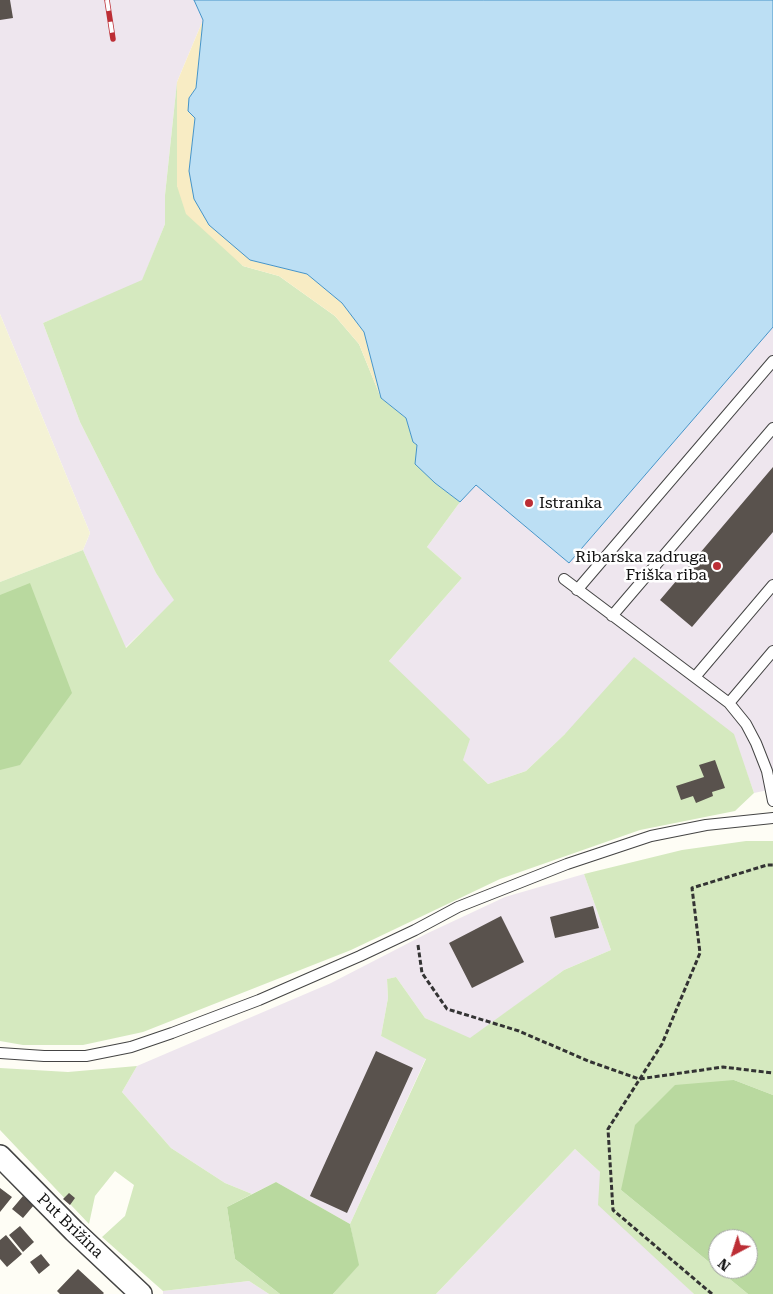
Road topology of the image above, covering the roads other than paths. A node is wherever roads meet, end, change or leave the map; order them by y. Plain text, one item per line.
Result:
1 (773, 361) edge
2 (773, 428) edge
3 (564, 579) dead end
4 (773, 585) edge
5 (577, 590) junction
6 (612, 616) junction
7 (773, 650) edge
8 (695, 677) junction
9 (729, 703) junction
10 (773, 801) edge
11 (773, 818) edge
12 (0, 1054) edge
13 (0, 1156) edge
14 (141, 1294) edge

1 - 5 lane
2 - 6 lane
3 - 5 lane
4 - 8 lane
5 - 6 lane
6 - 8 lane
7 - 9 lane
8 - 9 lane
9 - 10 lane
11 - 12 lane
13 - 14 street, Put Brižina

